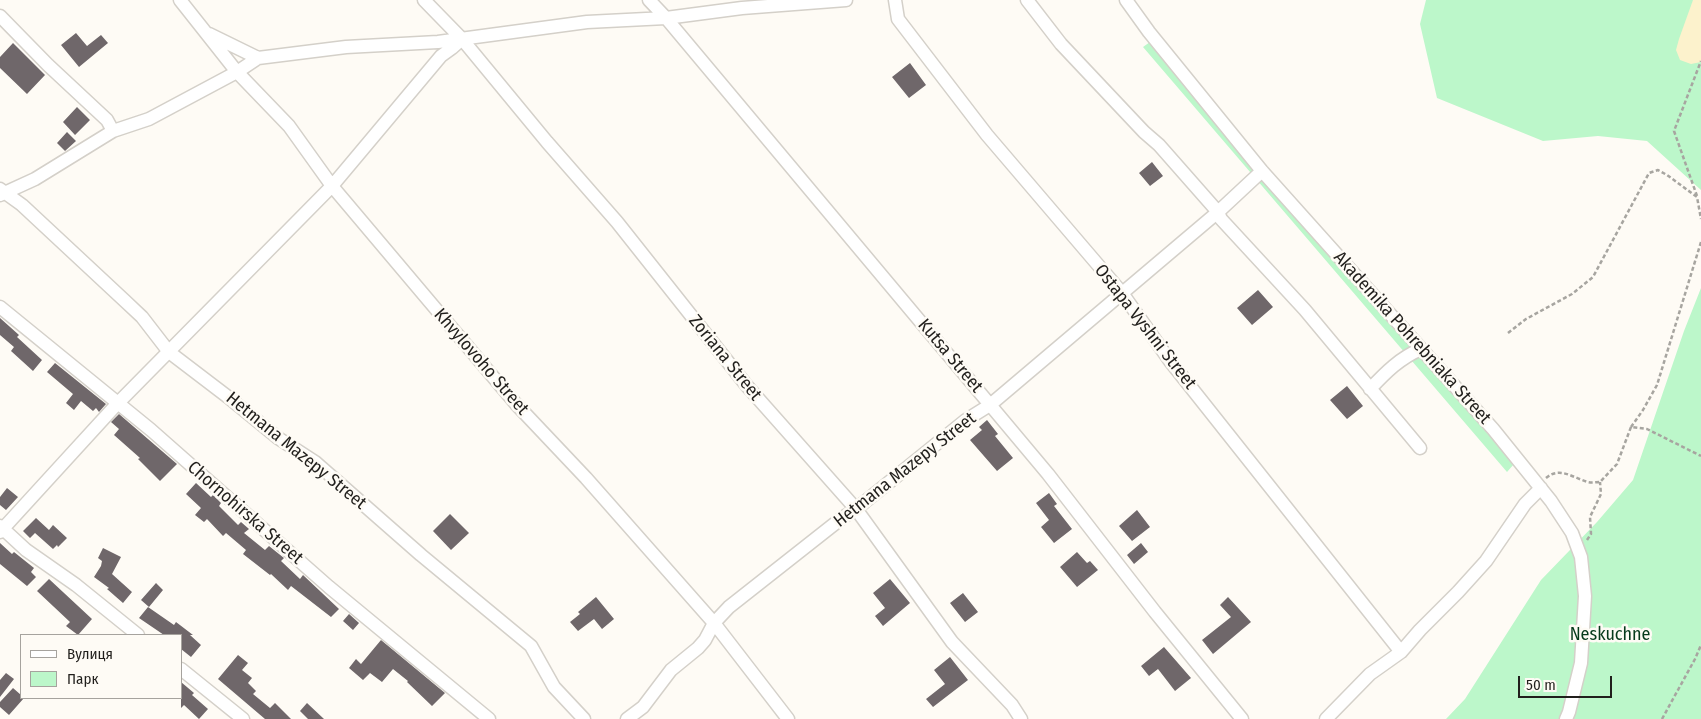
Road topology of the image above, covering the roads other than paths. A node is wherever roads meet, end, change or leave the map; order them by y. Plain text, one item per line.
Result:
1 (180, 0) edge
2 (424, 0) edge
3 (649, 0) edge
4 (846, 0) edge
5 (895, 0) edge
6 (1027, 0) edge
7 (1126, 0) edge
8 (0, 16) edge
9 (666, 18) junction
10 (206, 32) junction
11 (462, 39) junction
12 (258, 58) junction
13 (237, 72) junction
14 (113, 132) junction
15 (1262, 171) junction
16 (332, 186) junction
17 (2, 192) edge
18 (1218, 212) junction
19 (1122, 294) junction
20 (0, 307) edge
21 (1421, 349) junction
22 (169, 352) junction
23 (1370, 389) junction
24 (117, 404) junction
25 (990, 405) junction
26 (1420, 448) dead end
27 (1541, 488) junction
28 (856, 509) junction
29 (1, 529) edge
30 (714, 622) junction
31 (137, 634) edge
32 (1401, 652) junction
33 (182, 670) edge
34 (243, 719) edge
35 (489, 719) edge
36 (584, 719) edge
37 (627, 719) edge
38 (788, 719) edge
39 (1021, 719) edge
40 (1242, 719) edge
41 (1326, 719) edge
42 (1566, 719) edge

1 - 10 street, Khvylovoho Street
2 - 11 street, Zoriana Street
3 - 9 street, Kutsa Street
4 - 9 street
5 - 19 street, Ostapa Vyshni Street
6 - 18 street
7 - 15 street, Akademika Pohrebniaka Street
8 - 14 street
9 - 11 street
9 - 25 street, Kutsa Street
10 - 12 street
10 - 13 street, Khvylovoho Street
11 - 12 street
11 - 16 street
11 - 28 street, Zoriana Street
12 - 13 street
13 - 14 street
13 - 16 street, Khvylovoho Street
14 - 17 street
15 - 18 street, Hetmana Mazepy Street
15 - 21 street, Akademika Pohrebniaka Street
16 - 22 street
16 - 30 street, Khvylovoho Street
17 - 22 street, Hetmana Mazepy Street
18 - 19 street, Hetmana Mazepy Street
18 - 23 street
19 - 25 street, Hetmana Mazepy Street
19 - 32 street, Ostapa Vyshni Street
20 - 24 street, Chornohirska Street
21 - 23 street
21 - 27 street, Akademika Pohrebniaka Street
22 - 24 street
22 - 36 street, Hetmana Mazepy Street
23 - 26 street
24 - 29 street
24 - 35 street, Chornohirska Street
25 - 28 street, Hetmana Mazepy Street
25 - 40 street, Kutsa Street
27 - 32 street
27 - 42 street, Akademika Pohrebniaka Street
28 - 30 street, Hetmana Mazepy Street
28 - 39 street, Zoriana Street
29 - 31 street
30 - 37 street, Hetmana Mazepy Street
30 - 38 street, Khvylovoho Street
32 - 41 street
33 - 34 street

